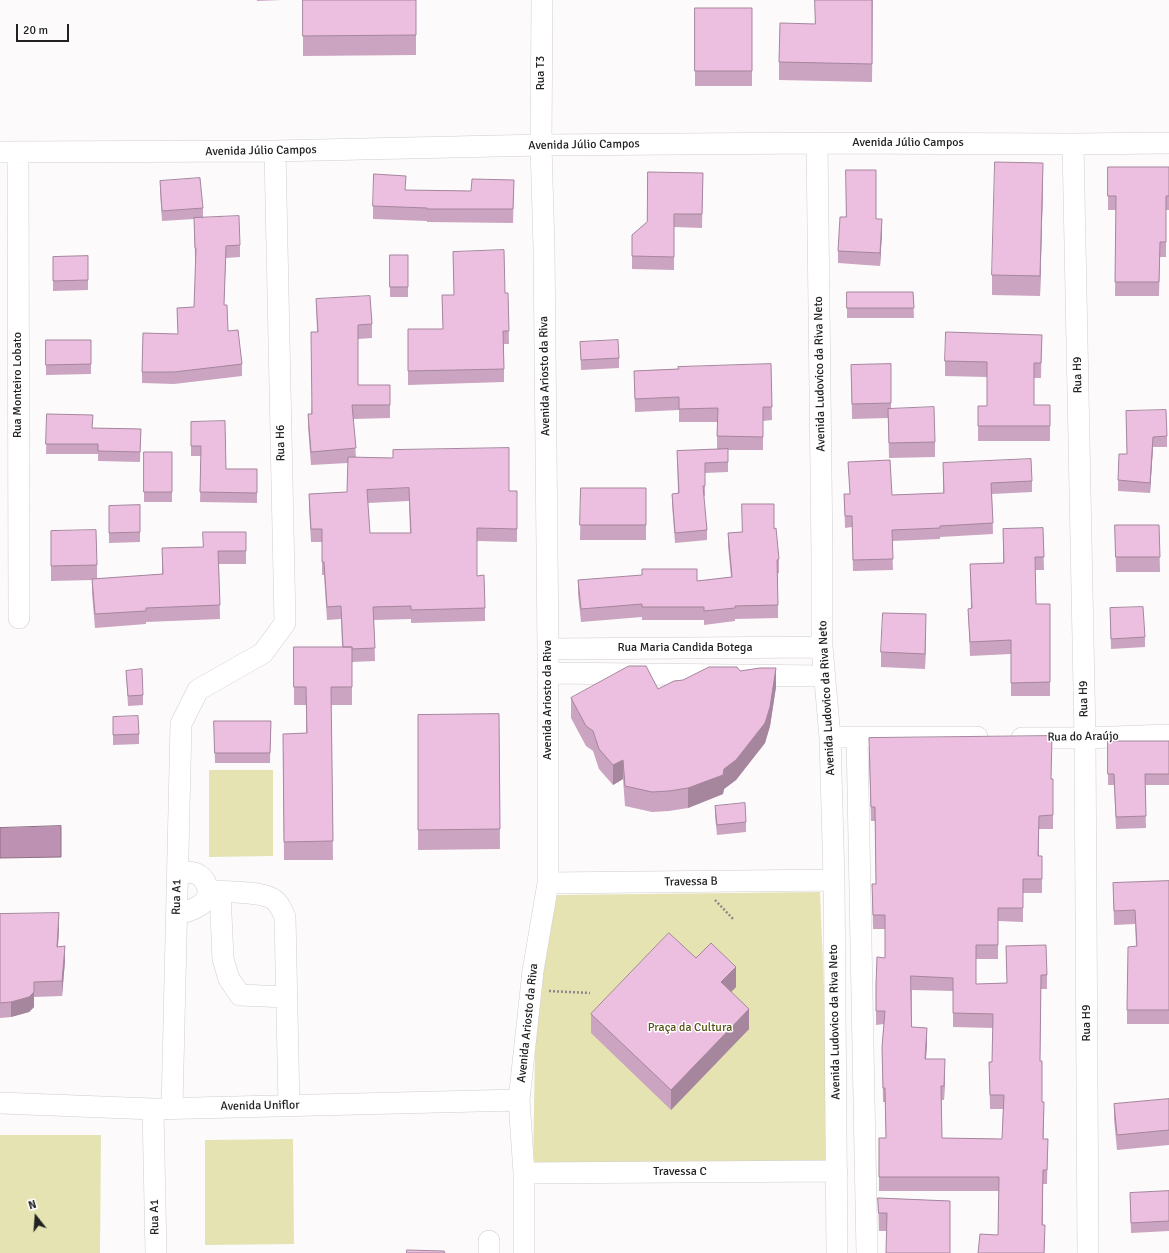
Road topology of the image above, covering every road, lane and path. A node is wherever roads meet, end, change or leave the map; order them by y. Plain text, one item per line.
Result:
1 (542, 0) edge
2 (817, 143) junction
3 (1073, 144) junction
4 (1169, 144) edge
5 (541, 145) junction
6 (275, 151) junction
7 (9, 152) edge
8 (19, 618) dead end
9 (822, 647) junction
10 (671, 648) junction
11 (548, 649) junction
12 (548, 673) junction
13 (670, 674) junction
14 (824, 676) junction
15 (198, 690) joint
16 (1169, 736) edge
17 (830, 737) junction
18 (857, 737) junction
19 (1085, 738) junction
20 (178, 871) junction
21 (834, 880) junction
22 (548, 883) junction
23 (214, 892) junction
24 (177, 914) junction
25 (531, 989) junction
26 (590, 993) dead end
27 (287, 997) junction
28 (519, 1100) junction
29 (0, 1103) edge
30 (289, 1106) junction
31 (163, 1108) junction
32 (837, 1171) junction
33 (524, 1172) junction
34 (156, 1253) edge
35 (524, 1253) edge
36 (838, 1253) edge
37 (867, 1253) edge
38 (1088, 1253) edge

1 - 5 street, Rua T3
2 - 3 street, Avenida Júlio Campos
2 - 5 street, Avenida Júlio Campos
2 - 9 street, Avenida Ludovico da Riva Neto
3 - 4 street, Avenida Júlio Campos
3 - 19 street, Rua H9
5 - 6 street, Avenida Júlio Campos
5 - 11 street, Avenida Ariosto da Riva
6 - 7 street, Avenida Júlio Campos
6 - 15 street, Rua H6
7 - 8 street, Rua Monteiro Lobato
9 - 10 street, Rua Maria Candida Botega
9 - 14 street, Avenida Ludovico da Riva Neto
10 - 11 street, Rua Maria Candida Botega
10 - 13 street
11 - 12 street, Avenida Ariosto da Riva
12 - 13 street
12 - 22 street, Avenida Ariosto da Riva
13 - 14 street
14 - 17 street, Avenida Ludovico da Riva Neto
15 - 20 street, Rua A1
16 - 19 street, Rua do Araújo
17 - 18 street, Rua do Araújo
17 - 21 street, Avenida Ludovico da Riva Neto
18 - 19 street, Rua do Araújo
18 - 37 street
19 - 38 street, Rua H9
20 - 23 street
20 - 24 street, Rua A1
21 - 22 street, Travessa B
21 - 32 street, Avenida Ludovico da Riva Neto
22 - 25 street, Avenida Ariosto da Riva
23 - 24 street
23 - 27 street
23 - 27 street
24 - 31 street, Rua A1
25 - 26 path
25 - 28 street, Avenida Ariosto da Riva
27 - 30 street
28 - 30 street, Avenida Uniflor
28 - 33 street, Avenida Ariosto da Riva
29 - 31 street, Avenida Uniflor
30 - 31 street, Avenida Uniflor
31 - 34 street, Rua A1
32 - 33 street, Travessa C
32 - 36 street, Avenida Ludovico da Riva Neto
33 - 35 street, Avenida Ariosto da Riva

